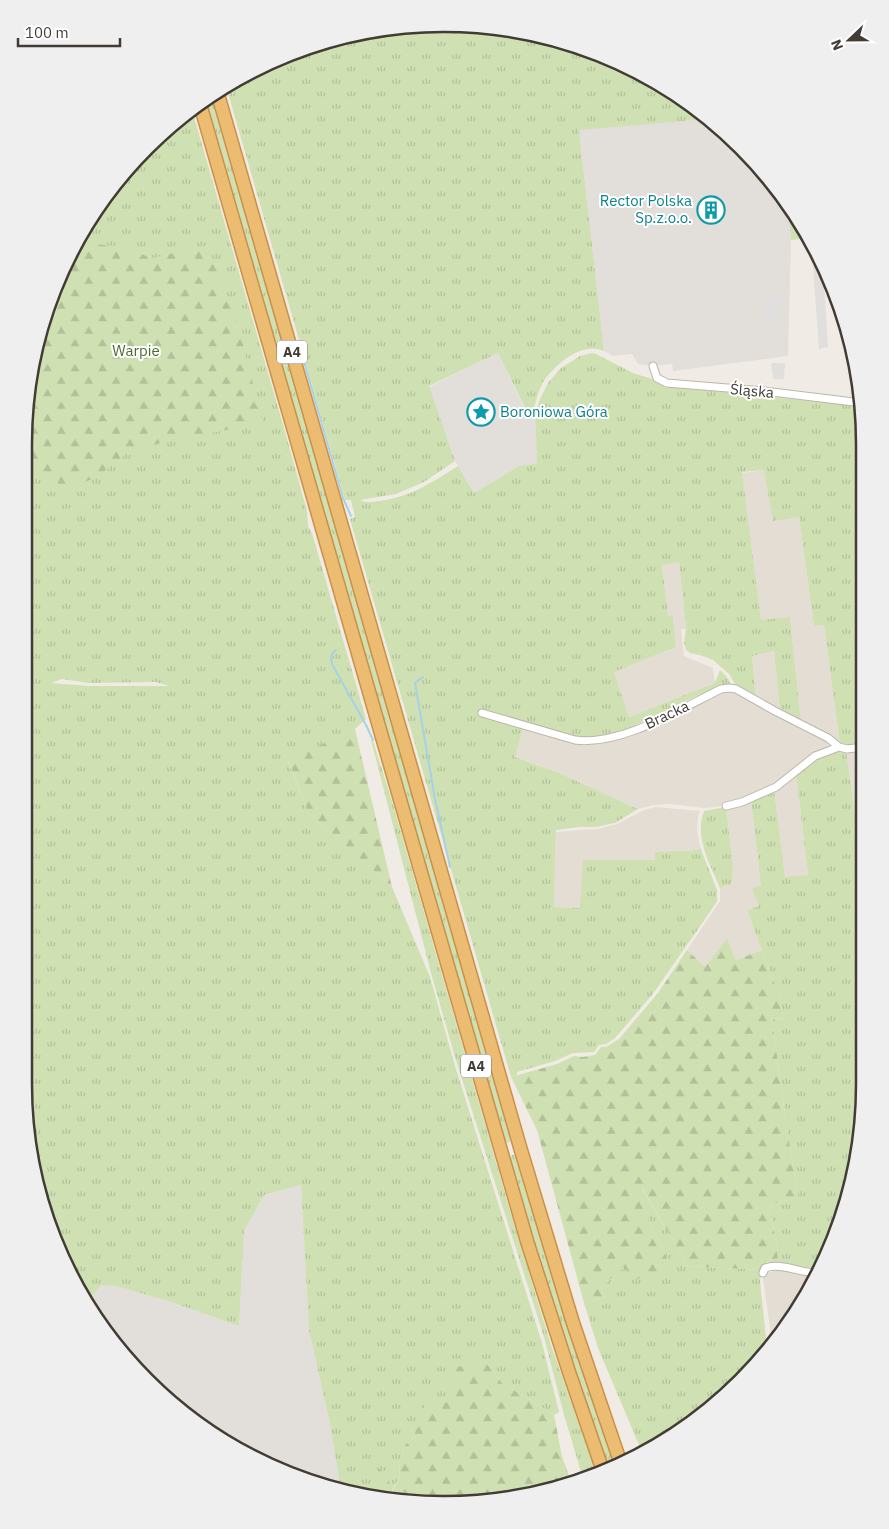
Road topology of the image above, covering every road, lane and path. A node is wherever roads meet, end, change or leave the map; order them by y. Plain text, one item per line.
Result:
1 (220, 100) edge
2 (202, 112) edge
3 (653, 366) dead end
4 (854, 402) edge
5 (482, 712) dead end
6 (856, 747) edge
7 (839, 748) junction
8 (726, 806) dead end
9 (763, 1273) dead end
10 (811, 1273) edge
11 (619, 1458) edge
12 (601, 1465) edge

1 - 11 highway, A4
2 - 12 highway, A4
3 - 4 street, Śląska
5 - 7 street, Bracka
6 - 7 street
7 - 8 street
9 - 10 street

